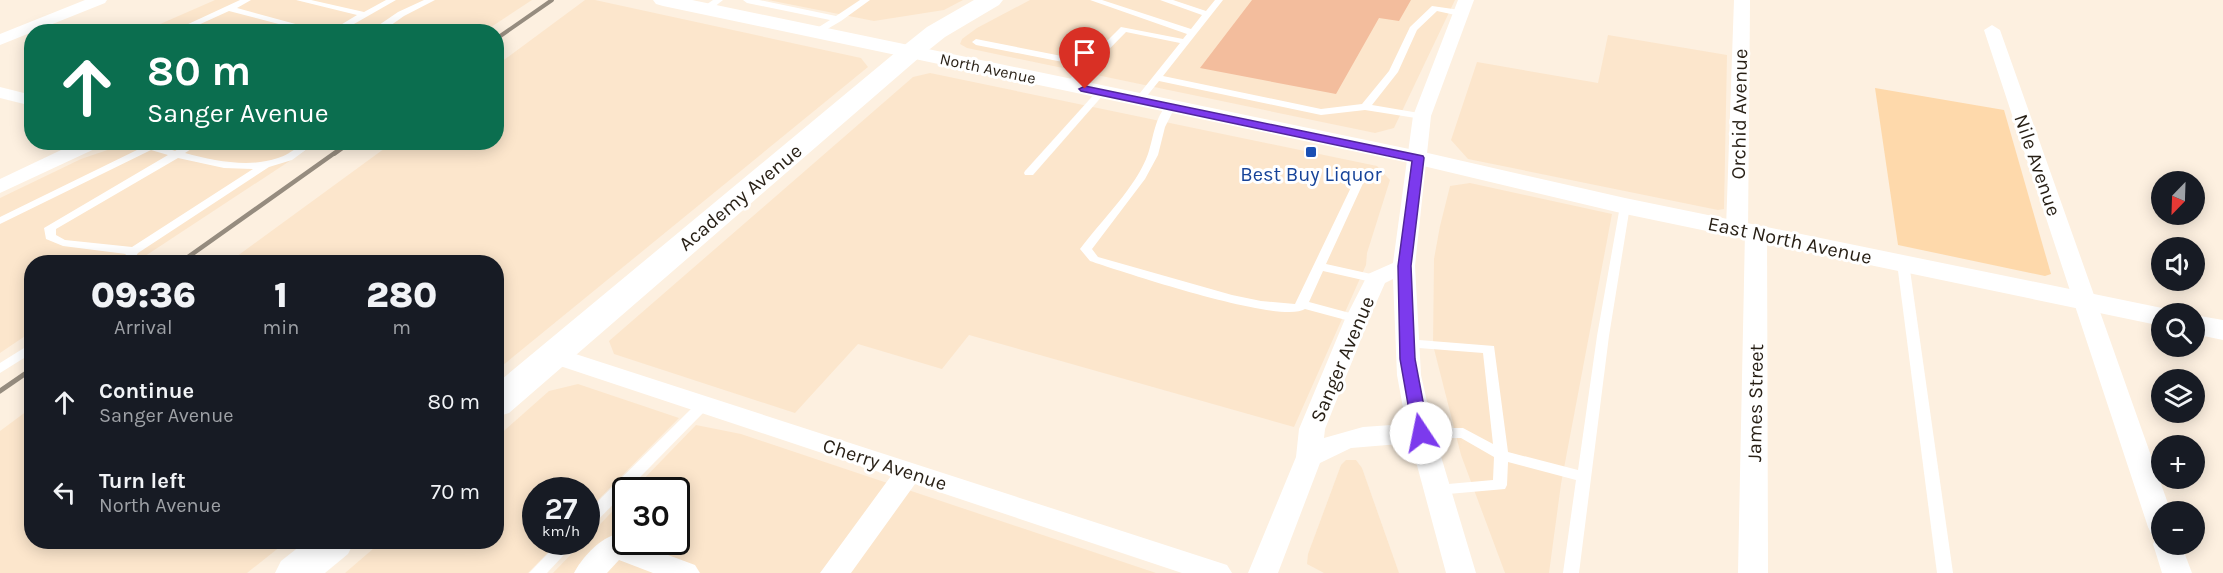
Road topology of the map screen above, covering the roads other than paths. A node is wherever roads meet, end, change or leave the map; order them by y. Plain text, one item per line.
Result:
1 (99, 0) edge
2 (247, 0) edge
3 (300, 0) edge
4 (392, 0) edge
5 (430, 0) edge
6 (663, 0) edge
7 (747, 0) edge
8 (866, 0) edge
9 (991, 0) edge
10 (1094, 0) edge
11 (1164, 0) edge
12 (1219, 0) edge
13 (1742, 0) edge
14 (713, 4) edge
15 (1432, 4) edge
16 (1463, 6) edge
17 (228, 8) junction
18 (790, 9) junction
19 (362, 14) junction
20 (1208, 14) junction
21 (838, 19) junction
22 (771, 22) junction
23 (40, 24) edge
24 (192, 24) edge
25 (290, 24) edge
26 (346, 24) edge
27 (390, 24) edge
28 (24, 30) edge
29 (1992, 30) dead end
30 (817, 32) junction
31 (1193, 33) junction
32 (0, 40) edge
33 (976, 42) dead end
34 (1186, 42) junction
35 (911, 52) junction
36 (1089, 64) junction
37 (1157, 78) junction
38 (1069, 86) junction
39 (0, 92) edge
40 (1101, 92) junction
41 (24, 99) edge
42 (1139, 100) junction
43 (1170, 107) junction
44 (1365, 107) junction
45 (1422, 116) junction
46 (77, 150) edge
47 (144, 150) edge
48 (164, 150) edge
49 (186, 150) edge
50 (299, 150) edge
51 (177, 156) junction
52 (1419, 158) junction
53 (266, 165) junction
54 (1029, 173) dead end
55 (1360, 179) dead end
56 (0, 187) edge
57 (1625, 206) junction
58 (0, 221) edge
59 (1746, 231) junction
60 (134, 252) junction
61 (132, 255) edge
62 (1903, 263) junction
63 (1319, 266) junction
64 (1404, 266) junction
65 (1376, 279) junction
66 (2085, 301) junction
67 (1301, 304) junction
68 (2151, 315) edge
69 (1357, 319) junction
70 (2205, 326) edge
71 (2223, 330) edge
72 (1406, 343) junction
73 (24, 352) edge
74 (554, 355) junction
75 (0, 369) edge
76 (504, 397) edge
77 (703, 405) junction
78 (1421, 433) junction
79 (1502, 454) junction
80 (1309, 457) junction
81 (909, 472) junction
82 (1584, 477) junction
83 (1437, 490) junction
84 (2153, 501) edge
85 (600, 509) edge
86 (325, 549) edge
87 (555, 555) edge
88 (2171, 555) edge
89 (296, 573) edge
90 (537, 573) edge
91 (589, 573) edge
92 (686, 573) edge
93 (835, 573) edge
94 (1217, 573) edge
95 (1263, 573) edge
96 (1461, 573) edge
97 (1571, 573) edge
98 (1753, 573) edge
99 (1945, 573) edge
100 (2177, 573) edge

1 - 23 street
2 - 17 lane
3 - 19 lane
4 - 19 lane
5 - 27 lane
6 - 14 street, North Avenue
7 - 18 lane
8 - 21 lane
9 - 35 main road, Academy Avenue
10 - 31 lane
11 - 20 lane
12 - 20 lane
13 - 59 street, Orchid Avenue
14 - 22 street, North Avenue
15 - 16 lane
15 - 44 lane
16 - 45 street
17 - 24 lane
17 - 25 lane
18 - 21 lane
18 - 22 lane
19 - 26 lane
20 - 31 lane
21 - 30 lane
22 - 30 street, North Avenue
28 - 32 street
29 - 66 street, Nile Avenue
30 - 35 street, North Avenue
31 - 34 lane
33 - 36 lane
34 - 36 lane
34 - 37 lane
35 - 38 street, North Avenue
35 - 74 main road, Academy Avenue
36 - 38 lane
37 - 42 lane
37 - 44 lane
38 - 40 street, North Avenue
39 - 41 street
40 - 42 street, North Avenue
40 - 54 lane
42 - 43 street, North Avenue
43 - 52 street, North Avenue
43 - 67 lane
44 - 45 lane
45 - 52 street
46 - 56 street
47 - 58 lane
48 - 51 lane
49 - 51 lane
50 - 53 lane
51 - 53 lane
51 - 60 lane
52 - 57 street, East North Avenue
52 - 64 street
53 - 60 lane
55 - 63 lane
57 - 59 street, East North Avenue
57 - 82 lane
59 - 62 street, East North Avenue
59 - 98 street, James Street
60 - 61 lane
62 - 66 street, East North Avenue
62 - 99 lane
63 - 65 lane
63 - 67 lane
64 - 65 street, Sanger Avenue
64 - 72 street
65 - 69 street, Sanger Avenue
66 - 68 street, East North Avenue
66 - 84 street, Nile Avenue
67 - 69 lane
69 - 80 street, Sanger Avenue
70 - 71 street
72 - 78 street
72 - 79 lane
73 - 75 lane
74 - 76 main road, Academy Avenue
74 - 77 street, Cherry Avenue
77 - 81 street, Cherry Avenue
77 - 85 lane
78 - 79 lane
78 - 80 street, Sanger Avenue
78 - 83 street
79 - 82 lane
79 - 83 lane
80 - 95 street, Sanger Avenue
81 - 93 street
81 - 94 street, Cherry Avenue
82 - 97 lane
83 - 96 street
86 - 89 main road
87 - 90 lane
88 - 100 street
91 - 92 street

